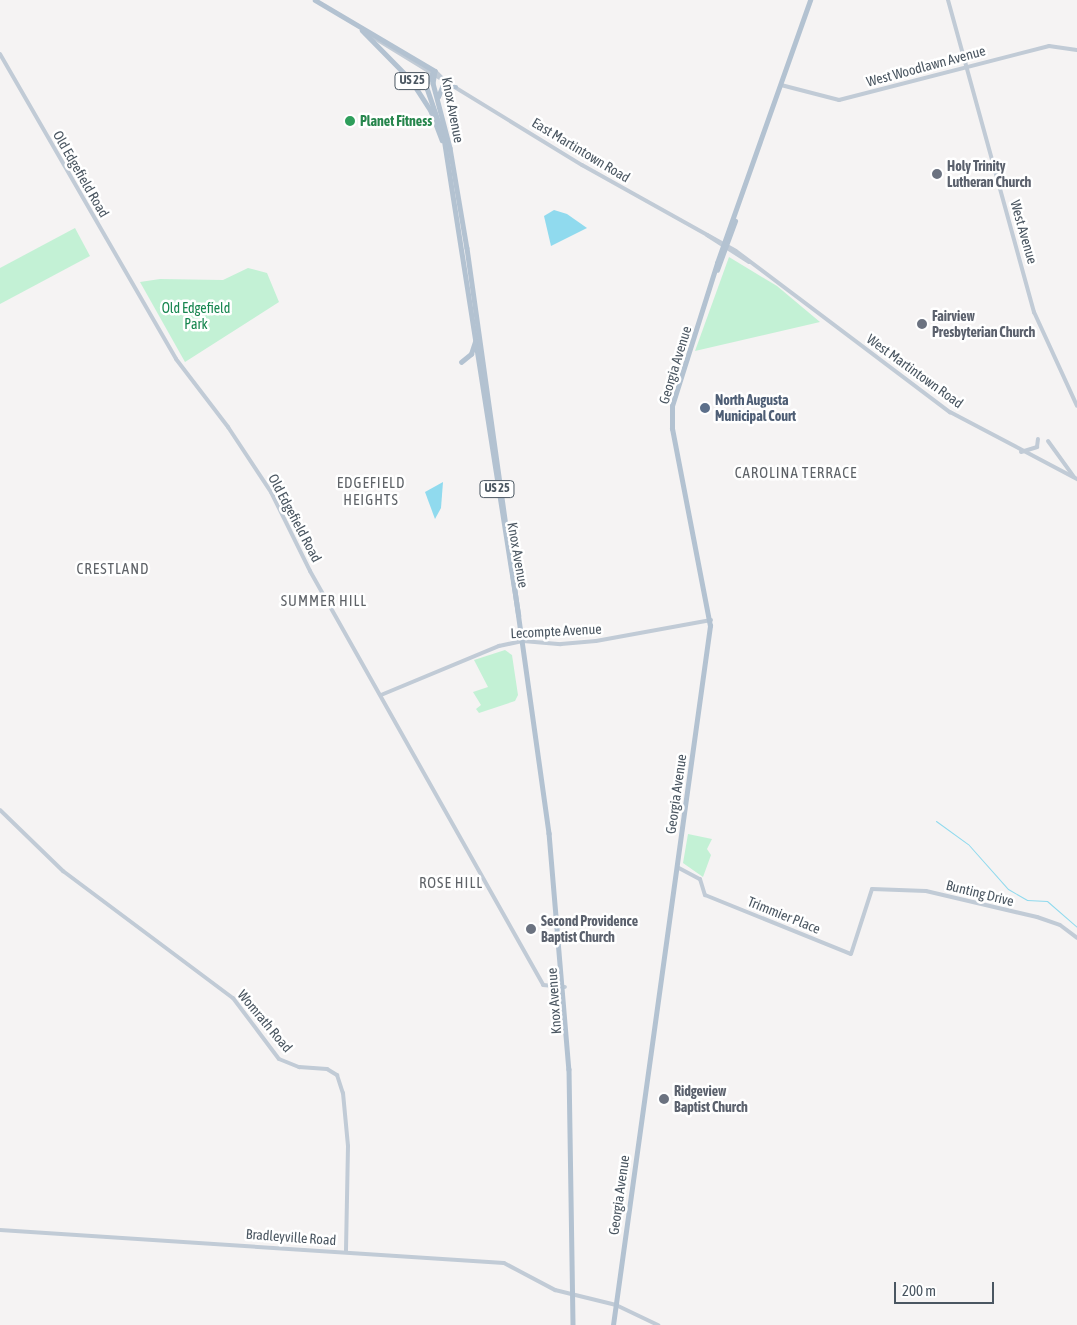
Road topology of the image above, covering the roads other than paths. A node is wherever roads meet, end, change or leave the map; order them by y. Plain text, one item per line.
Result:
1 (315, 0) edge
2 (810, 0) edge
3 (948, 0) edge
4 (362, 30) junction
5 (1077, 50) edge
6 (0, 54) edge
7 (967, 67) junction
8 (434, 71) junction
9 (431, 76) junction
10 (446, 82) junction
11 (781, 85) junction
12 (456, 87) junction
13 (437, 98) junction
14 (444, 145) junction
15 (725, 247) junction
16 (476, 338) junction
17 (461, 362) dead end
18 (1077, 406) edge
19 (1038, 439) dead end
20 (1048, 441) dead end
21 (1021, 452) junction
22 (1076, 479) edge
23 (520, 619) junction
24 (711, 620) junction
25 (523, 642) junction
26 (382, 695) junction
27 (0, 810) edge
28 (677, 867) junction
29 (1077, 938) edge
30 (854, 954) joint
31 (565, 987) junction
32 (0, 1230) edge
33 (346, 1252) junction
34 (572, 1295) junction
35 (616, 1305) junction
36 (573, 1325) edge
37 (613, 1325) edge
38 (658, 1325) edge

1 - 4 main road, East Martintown Road / US 25
2 - 11 main road, Georgia Avenue
3 - 7 street, West Avenue
4 - 8 main road, East Martintown Road / US 25
4 - 9 street, East Martintown Road
4 - 14 main road, US 25
5 - 7 street, West Woodlawn Avenue
6 - 26 street, Old Edgefield Road
7 - 11 street, West Woodlawn Avenue
7 - 18 street, West Avenue
8 - 9 main road, Knox Avenue / US 25
8 - 10 street, East Martintown Road
9 - 10 street, East Martintown Road
9 - 13 main road, Knox Avenue / US 25
9 - 14 main road, Knox Avenue / US 25
10 - 12 street, East Martintown Road
11 - 15 main road, Georgia Avenue
12 - 13 main road
12 - 15 street, East Martintown Road
13 - 23 main road, Knox Avenue / US 25
14 - 16 main road, Knox Avenue / US 25
15 - 21 street, West Martintown Road
15 - 24 main road, Georgia Avenue
16 - 17 main road
16 - 23 main road, Knox Avenue / US 25
19 - 21 street
20 - 22 street
21 - 22 street, West Martintown Road
23 - 25 main road, Knox Avenue / US 25
24 - 25 street, Lecompte Avenue
24 - 28 main road, Georgia Avenue
25 - 26 street, Lecompte Avenue
25 - 31 main road, Knox Avenue / US 25
26 - 31 street, Old Edgefield Road
27 - 33 street, Womrath Road
28 - 30 street, Trimmier Place
28 - 35 main road, Georgia Avenue
29 - 30 street, Bunting Drive
31 - 34 main road, Knox Avenue / US 25
32 - 33 street, Bradleyville Road
33 - 34 street, Bradleyville Road
34 - 35 street, Bradleyville Road
34 - 36 main road, Knox Avenue / US 25
35 - 37 main road, Georgia Avenue
35 - 38 street, Bradleyville Road

